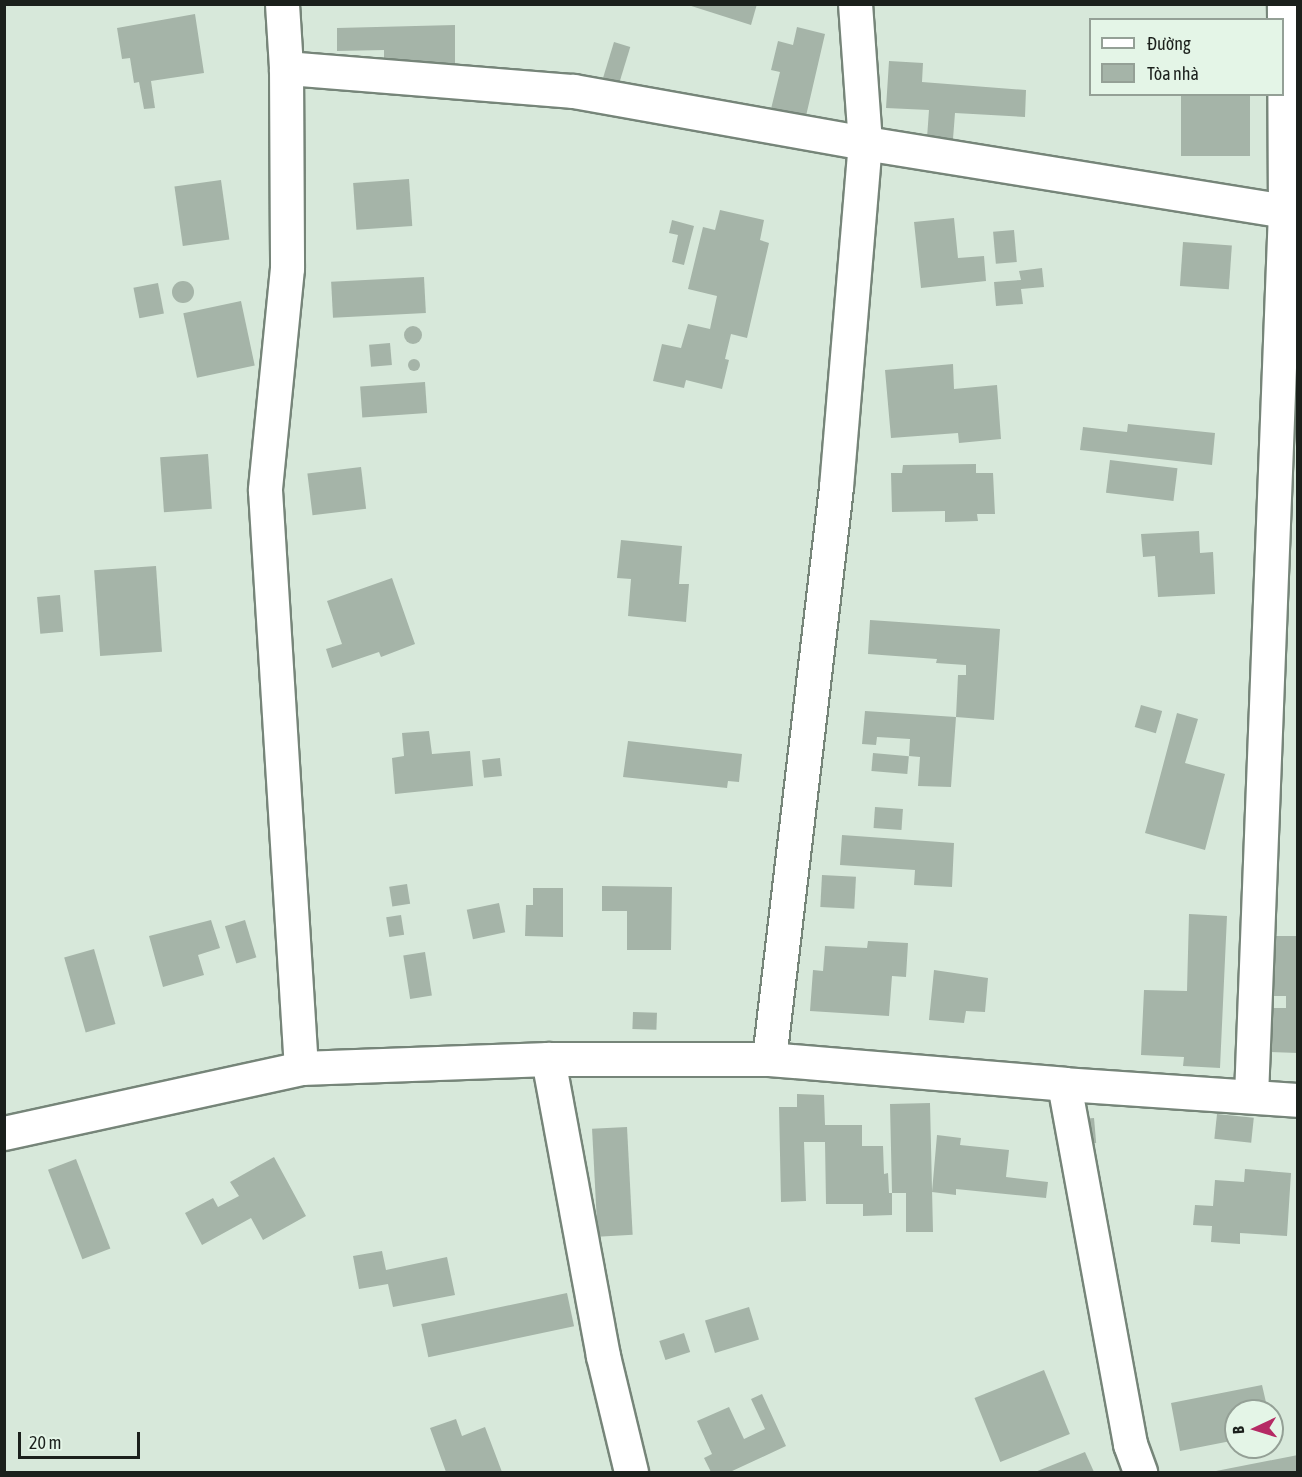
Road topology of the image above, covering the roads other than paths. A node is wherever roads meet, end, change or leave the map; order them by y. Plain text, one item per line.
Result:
1 (282, 4) edge
2 (855, 4) edge
3 (1284, 4) edge
4 (286, 68) junction
5 (865, 143) junction
6 (1291, 212) edge
7 (548, 1059) junction
8 (769, 1059) junction
9 (301, 1068) junction
10 (1064, 1084) junction
11 (1251, 1096) junction
12 (1298, 1100) edge
13 (4, 1133) edge
14 (631, 1473) edge
15 (1140, 1473) edge

1 - 4 street
2 - 5 street
3 - 6 street
4 - 5 street
4 - 9 street
5 - 6 street
5 - 8 street
6 - 11 street
7 - 8 street
7 - 9 street
7 - 14 street
8 - 10 street
9 - 13 street
10 - 11 street
10 - 15 street
11 - 12 street

